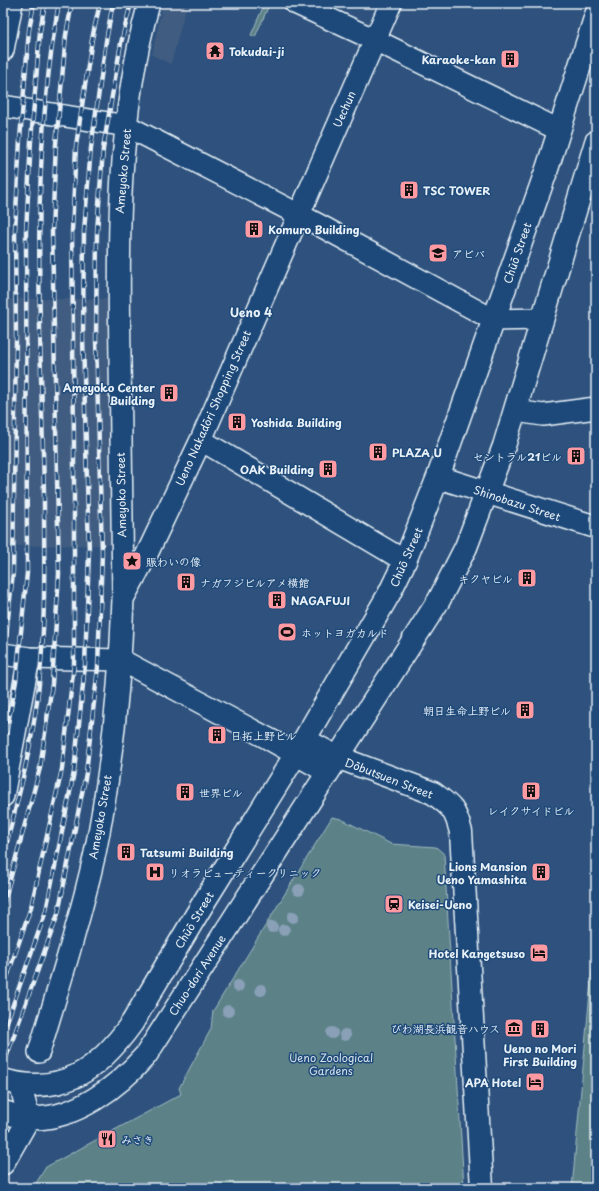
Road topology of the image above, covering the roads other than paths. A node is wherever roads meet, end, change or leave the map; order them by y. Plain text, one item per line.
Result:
1 (12, 3) edge
2 (149, 3) edge
3 (295, 3) edge
4 (390, 3) edge
5 (596, 15) edge
6 (375, 40) junction
7 (3, 50) edge
8 (3, 106) edge
9 (127, 126) junction
10 (559, 130) junction
11 (596, 142) edge
12 (593, 163) edge
13 (298, 214) junction
14 (542, 319) junction
15 (494, 320) junction
16 (596, 408) edge
17 (516, 411) junction
18 (201, 440) junction
19 (438, 477) junction
20 (487, 494) junction
21 (596, 527) edge
22 (405, 561) junction
23 (123, 599) junction
24 (3, 654) edge
25 (29, 658) junction
26 (121, 660) junction
27 (300, 747) junction
28 (332, 765) junction
29 (3, 796) edge
30 (39, 1052) dead end
31 (12, 1082) edge
32 (3, 1112) edge
33 (29, 1118) junction
34 (3, 1164) edge
35 (482, 1188) edge

1 - 7 street
2 - 9 street, Ameyoko Street
3 - 6 street
4 - 6 street, Uechun
5 - 10 main road
6 - 10 street
6 - 13 street, Uechun
8 - 9 street
9 - 13 street
9 - 23 street, Ameyoko Street
10 - 15 main road, Chūō Street
11 - 12 main road
12 - 14 main road
13 - 15 street
13 - 18 street, Ueno Nakadōri Shopping Street
14 - 15 street
14 - 17 main road
15 - 19 main road, Chūō Street
16 - 17 street
17 - 20 main road
18 - 22 street
18 - 23 street, Ueno Nakadōri Shopping Street
19 - 20 main road, Shinobazu Street
19 - 22 main road, Chūō Street
20 - 21 main road, Shinobazu Street
20 - 28 main road
22 - 27 main road, Chūō Street
23 - 26 street, Ameyoko Street
24 - 25 street
25 - 26 street
25 - 29 street
26 - 27 street
26 - 30 street, Ameyoko Street
27 - 28 main road, Dōbutsuen Street
27 - 31 main road, Chūō Street
28 - 33 main road, Chuo-dori Avenue
28 - 35 main road, Dōbutsuen Street
31 - 33 street
32 - 33 main road, Chuo-dori Avenue
33 - 34 street

